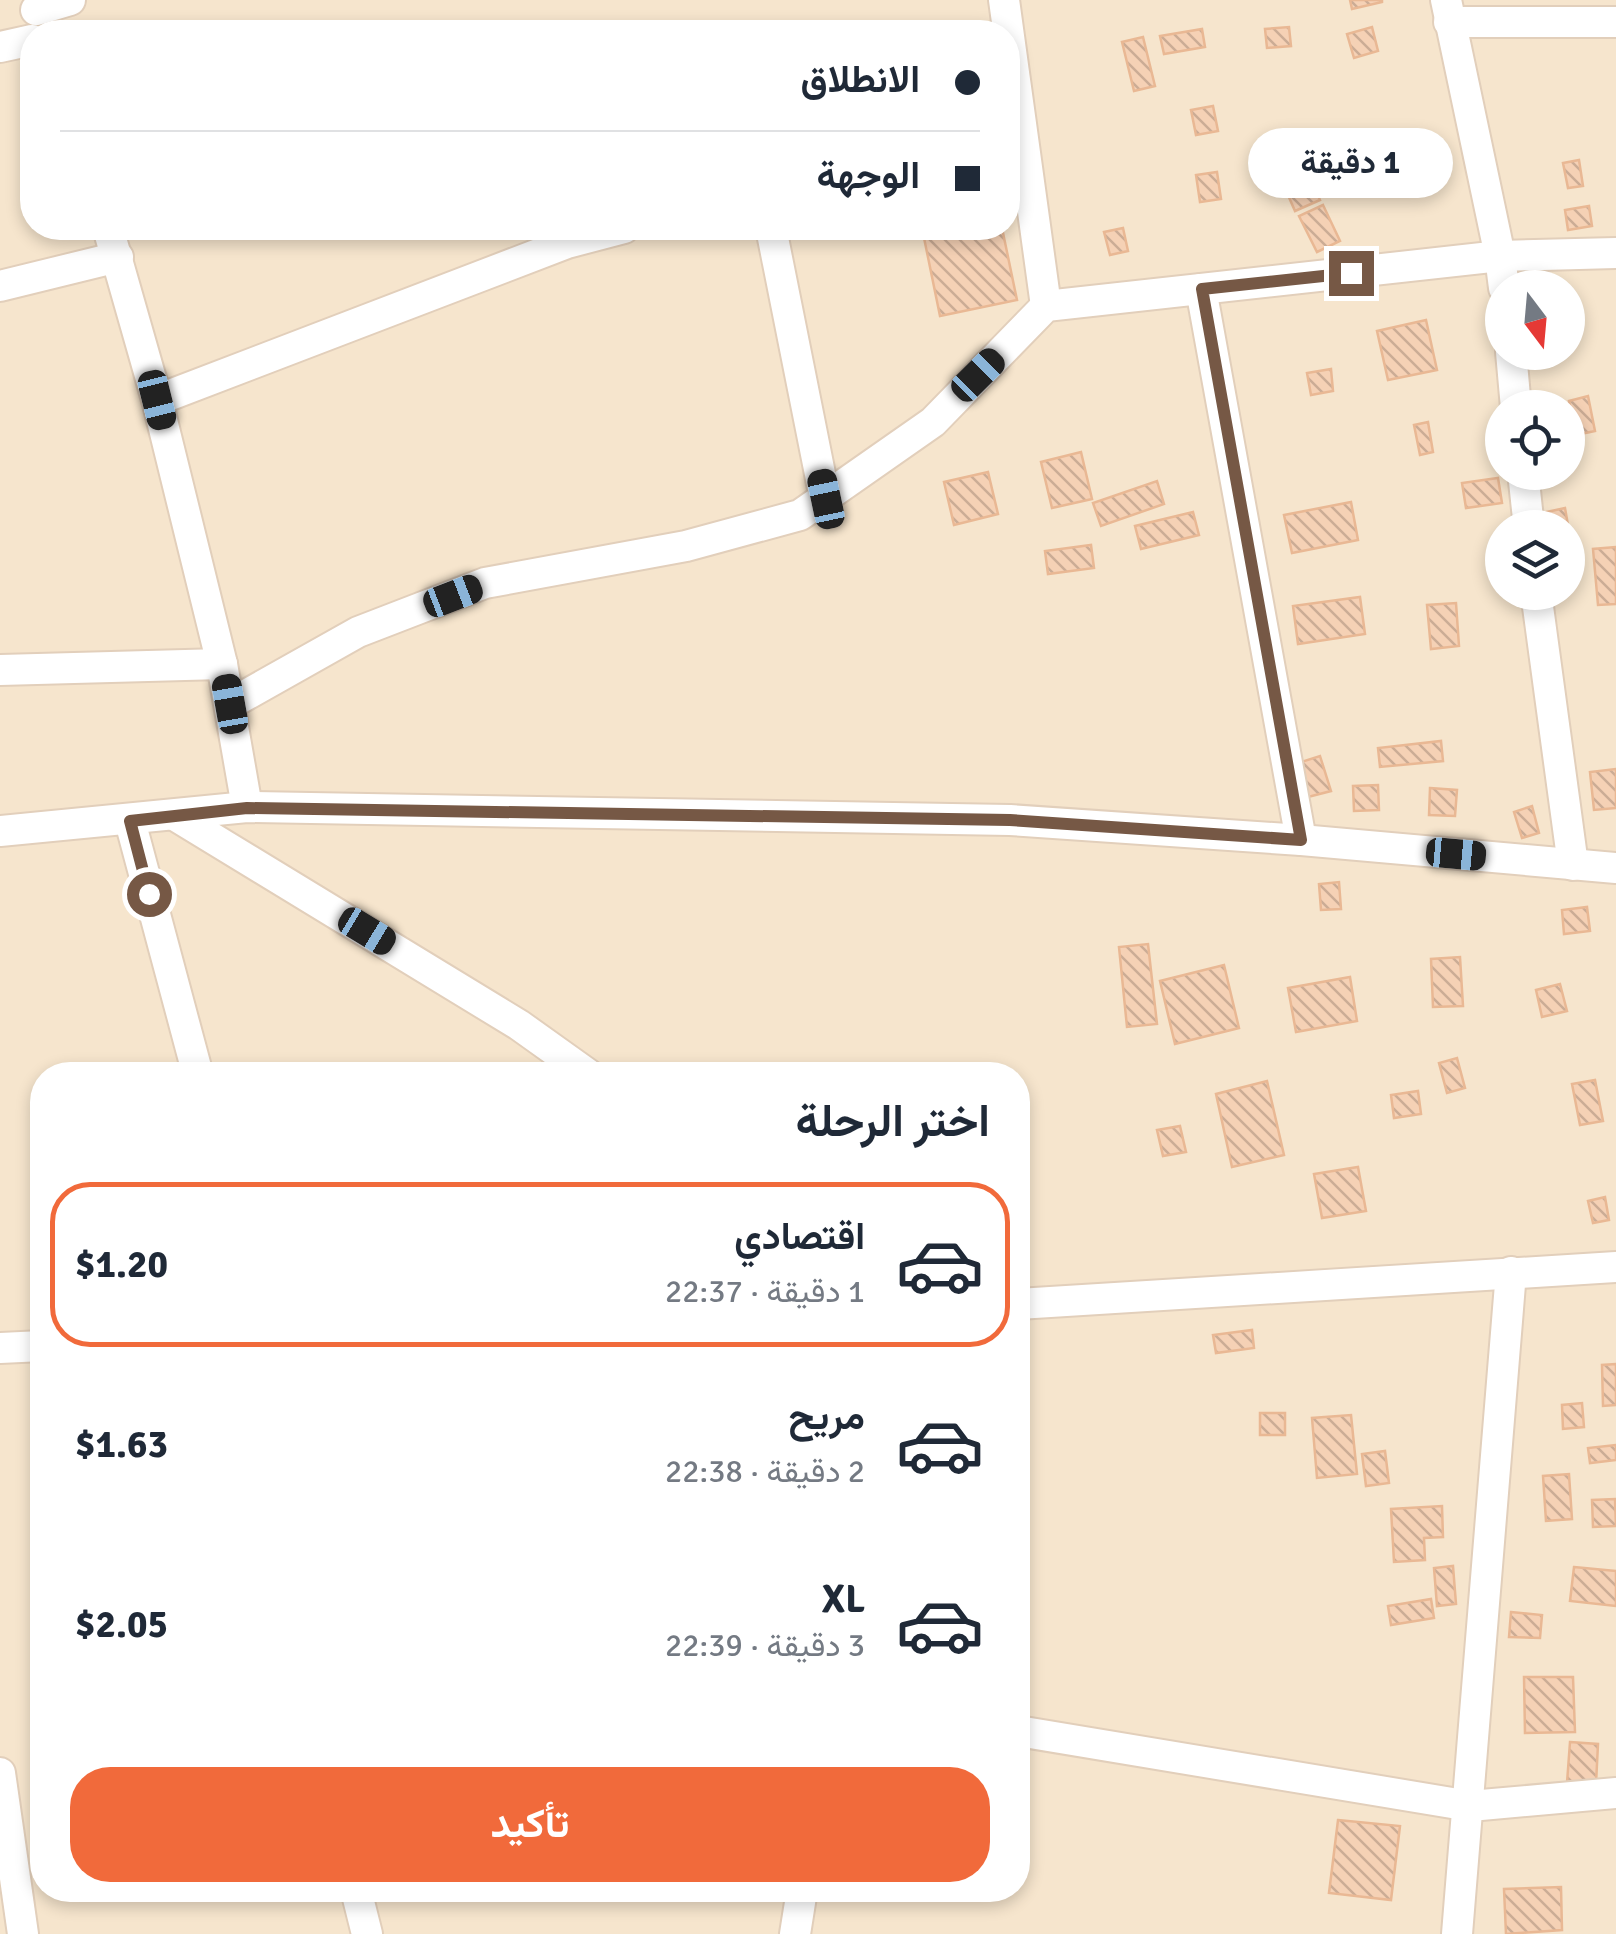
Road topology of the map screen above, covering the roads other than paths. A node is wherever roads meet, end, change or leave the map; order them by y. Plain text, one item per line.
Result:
1 (70, 0) edge
2 (1448, 11) edge
3 (38, 20) edge
4 (1616, 22) edge
5 (1020, 151) edge
6 (112, 240) edge
7 (575, 240) edge
8 (772, 240) edge
9 (1616, 253) edge
10 (1500, 256) junction
11 (118, 257) junction
12 (1502, 270) edge
13 (0, 286) edge
14 (1202, 289) junction
15 (1046, 306) junction
16 (157, 400) junction
17 (826, 499) junction
18 (1539, 610) edge
19 (222, 664) junction
20 (0, 670) edge
21 (230, 704) junction
22 (247, 808) junction
23 (176, 816) junction
24 (130, 821) junction
25 (0, 831) edge
26 (1301, 840) junction
27 (1574, 864) junction
28 (1616, 868) edge
29 (195, 1062) edge
30 (570, 1062) edge
31 (1616, 1266) edge
32 (1511, 1272) junction
33 (1030, 1303) edge
34 (30, 1347) edge
35 (0, 1348) edge
36 (1030, 1733) edge
37 (0, 1773) edge
38 (1616, 1792) edge
39 (1470, 1806) junction
40 (359, 1902) edge
41 (23, 1934) edge
42 (367, 1934) edge
43 (1457, 1934) edge

1 - 3 street
2 - 4 street
2 - 10 street
5 - 15 street
6 - 11 street
7 - 16 street
8 - 17 street
9 - 10 street
10 - 12 street
10 - 14 street
11 - 13 street
11 - 16 street
14 - 15 street
14 - 26 street
15 - 17 street
16 - 19 street
17 - 21 street
18 - 27 street
19 - 20 street
19 - 21 street
21 - 22 street
22 - 23 street
22 - 26 street
23 - 24 street
23 - 30 street
24 - 25 street
24 - 29 street
26 - 27 street
27 - 28 street
31 - 32 street
32 - 33 street
32 - 39 street
34 - 35 street
36 - 39 street
37 - 41 street
38 - 39 street
39 - 43 street
40 - 42 street

